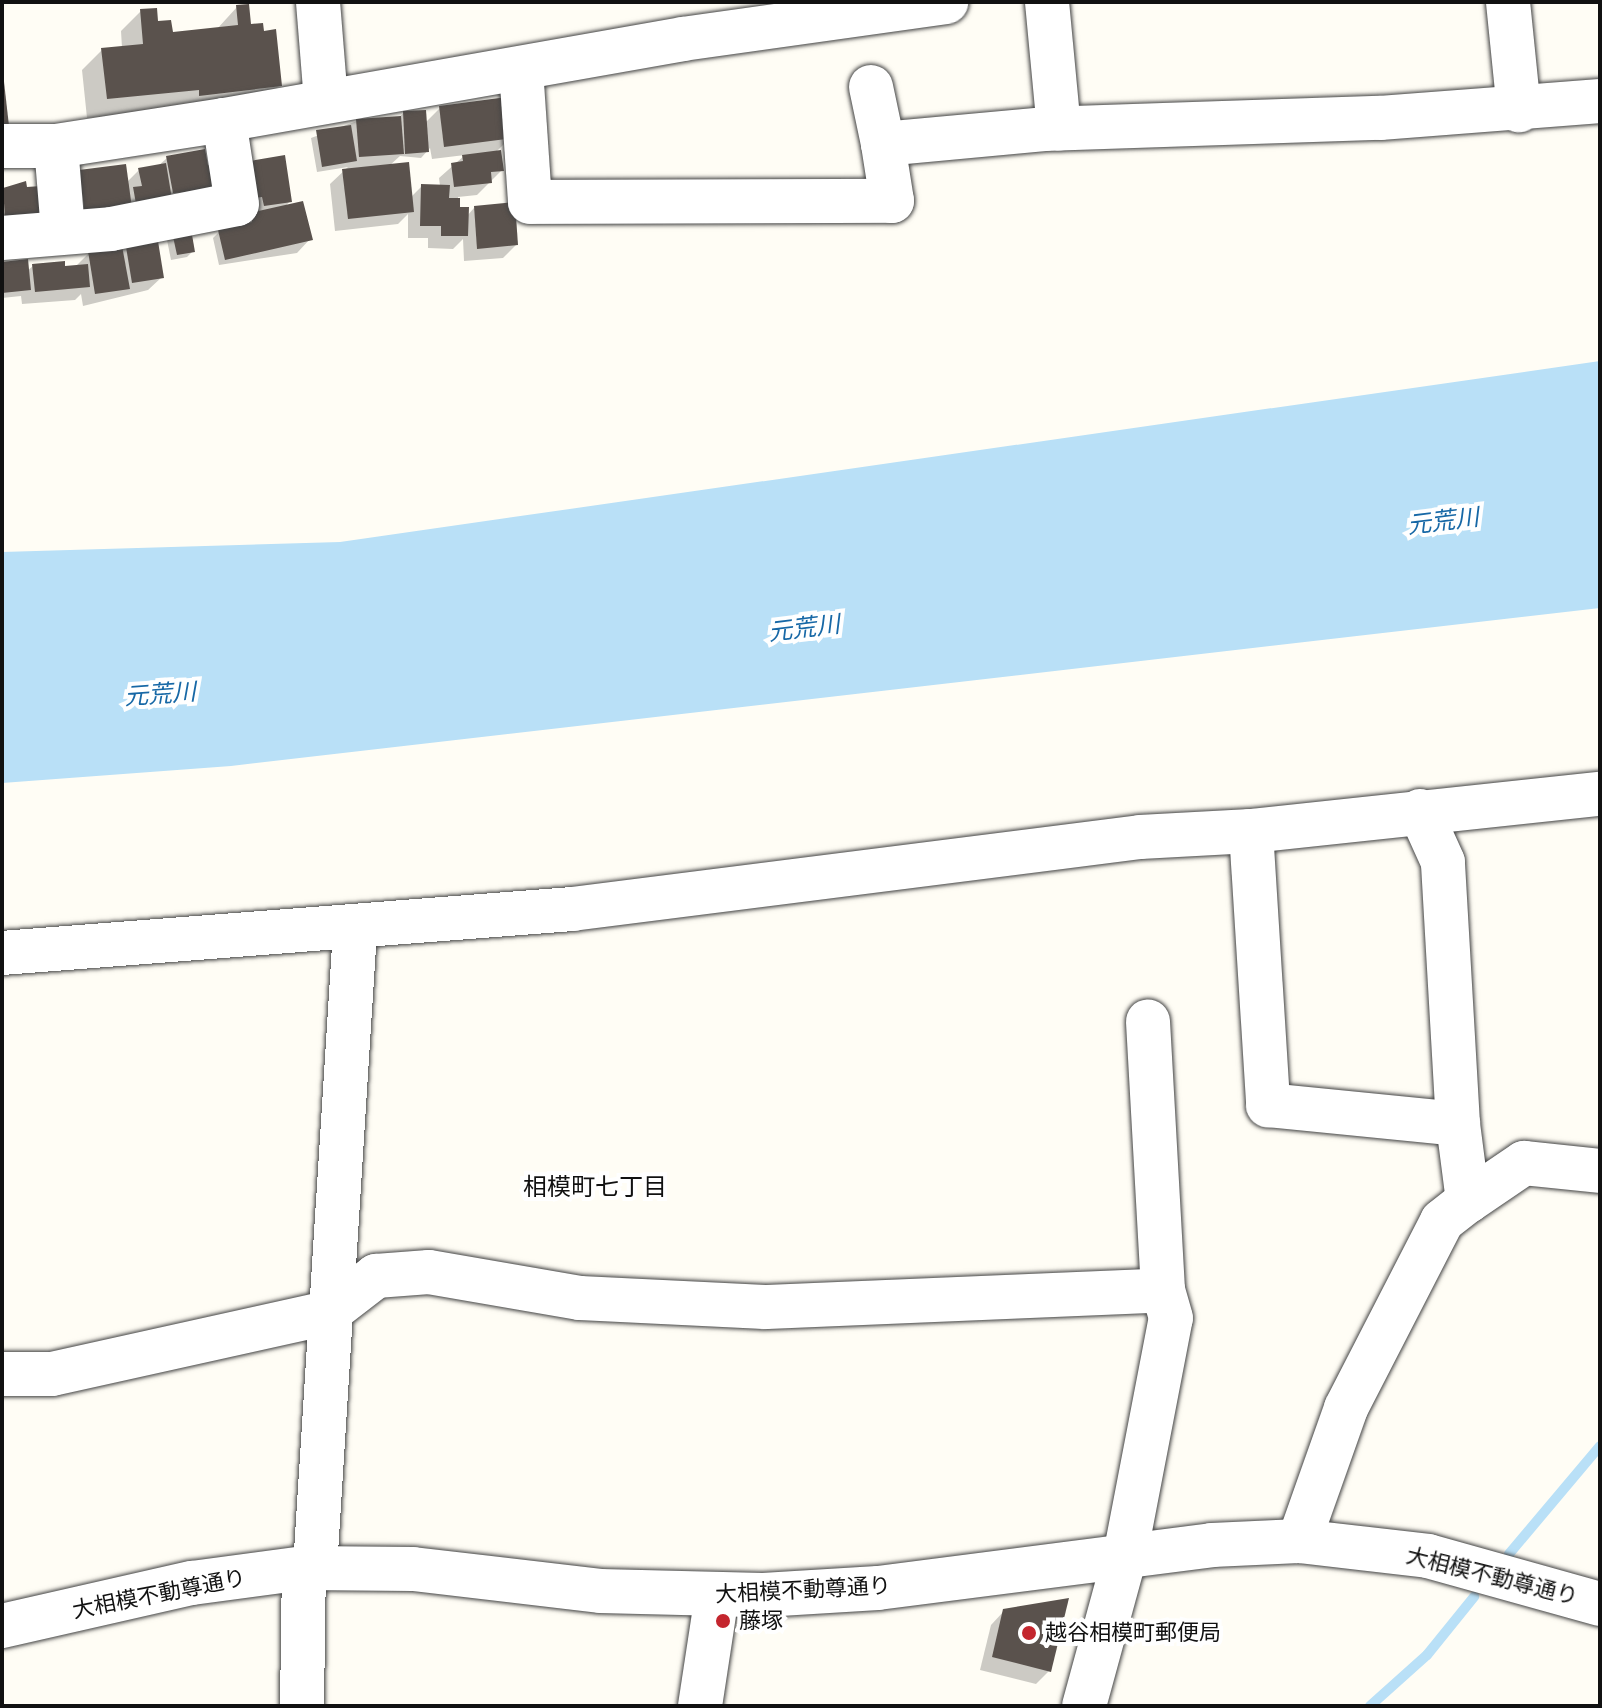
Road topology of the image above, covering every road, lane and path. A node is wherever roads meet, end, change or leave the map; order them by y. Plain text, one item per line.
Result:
1 (318, 2) edge
2 (946, 2) edge
3 (1047, 2) edge
4 (1508, 2) edge
5 (521, 69) junction
6 (871, 87) dead end
7 (326, 101) junction
8 (1600, 101) edge
9 (1519, 110) junction
10 (224, 120) junction
11 (1059, 128) junction
12 (883, 144) junction
13 (2, 146) edge
14 (56, 146) junction
15 (63, 232) junction
16 (2, 238) edge
17 (1600, 794) edge
18 (1463, 807) junction
19 (1420, 811) junction
20 (1251, 831) junction
21 (1443, 862) junction
22 (355, 930) junction
23 (2, 953) edge
24 (1148, 1021) dead end
25 (1458, 1124) junction
26 (1600, 1171) edge
27 (1468, 1201) junction
28 (1163, 1290) junction
29 (328, 1313) junction
30 (2, 1374) edge
31 (1299, 1541) junction
32 (1125, 1556) junction
33 (310, 1568) junction
34 (717, 1595) junction
35 (1600, 1604) edge
36 (2, 1626) edge
37 (302, 1706) edge
38 (700, 1706) edge
39 (1084, 1706) edge

1 - 7 street
2 - 5 street
3 - 11 street
4 - 9 street
5 - 7 street
5 - 12 street
6 - 12 street
7 - 10 street
8 - 9 street
9 - 11 street
10 - 14 street
10 - 15 street
11 - 12 street
13 - 14 street
14 - 15 street
15 - 16 street
17 - 18 street
18 - 19 street
18 - 21 street
19 - 20 street
19 - 21 street
20 - 22 street
20 - 25 street
21 - 25 street
22 - 23 street
22 - 29 street
24 - 28 street
25 - 27 street
26 - 27 street
27 - 31 street
28 - 29 street
28 - 32 street
29 - 30 street
29 - 33 street
31 - 32 street, 大相模不動尊通り
31 - 35 street, 大相模不動尊通り
32 - 34 street, 大相模不動尊通り
32 - 39 street
33 - 34 street, 大相模不動尊通り
33 - 36 street, 大相模不動尊通り
33 - 37 street
34 - 38 street

